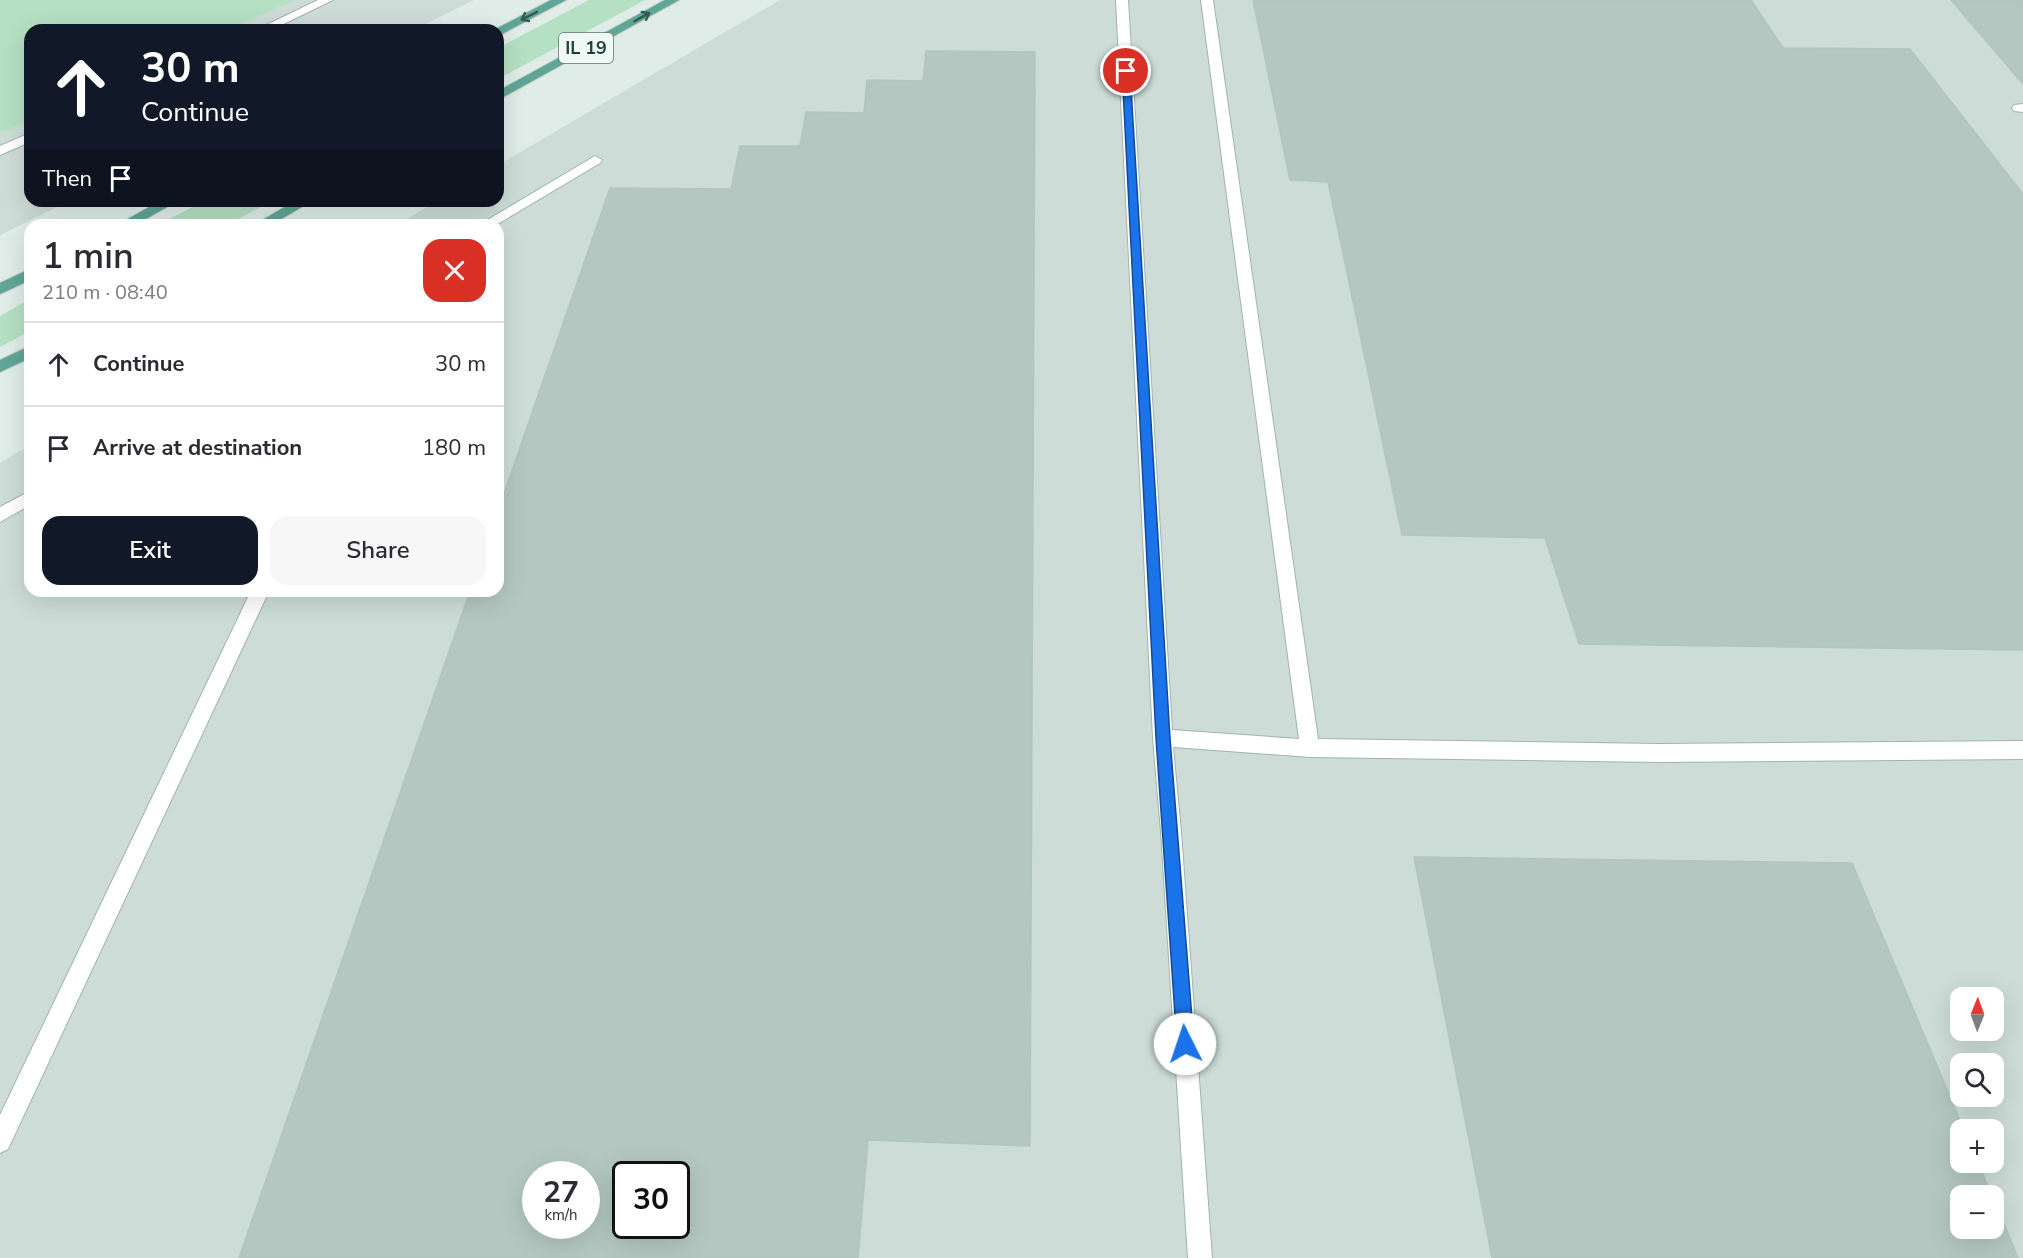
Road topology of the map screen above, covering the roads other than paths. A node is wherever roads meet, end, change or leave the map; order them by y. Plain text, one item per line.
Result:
1 (327, 0) edge
2 (561, 0) edge
3 (673, 0) edge
4 (1122, 0) edge
5 (1207, 0) edge
6 (275, 24) edge
7 (504, 29) edge
8 (504, 93) edge
9 (24, 140) edge
10 (0, 151) edge
11 (595, 160) dead end
12 (159, 207) edge
13 (294, 207) edge
14 (136, 219) edge
15 (272, 219) edge
16 (496, 219) edge
17 (24, 277) edge
18 (0, 289) edge
19 (24, 354) edge
20 (0, 367) edge
21 (24, 501) edge
22 (0, 515) edge
23 (257, 597) edge
24 (1163, 738) junction
25 (1310, 748) junction
26 (2023, 750) edge
27 (0, 1141) edge
28 (1200, 1258) edge

1 - 6 street
2 -> 7 main road, IL 19
8 -> 3 main road, IL 19
4 - 24 street
5 - 25 street
9 - 10 street
11 - 16 street
12 - 14 main road
13 - 15 main road
17 - 18 main road
19 - 20 main road
21 - 22 street
23 - 27 street
24 - 25 street
24 - 28 street
25 - 26 street

